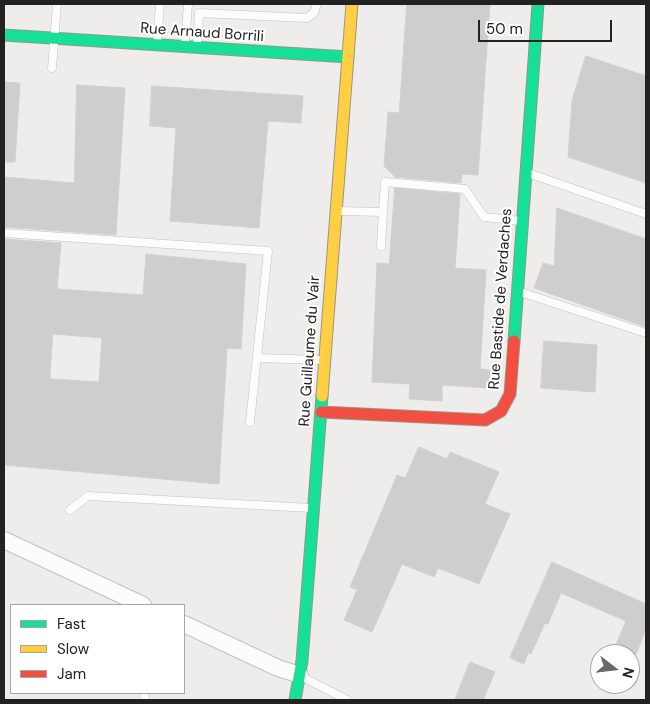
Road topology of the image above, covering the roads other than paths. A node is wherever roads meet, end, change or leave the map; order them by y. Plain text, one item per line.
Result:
1 (57, 4) edge
2 (160, 4) edge
3 (188, 4) edge
4 (317, 4) edge
5 (352, 4) edge
6 (538, 4) edge
7 (4, 35) edge
8 (54, 38) junction
9 (157, 45) junction
10 (184, 47) junction
11 (196, 48) junction
12 (348, 57) junction
13 (52, 68) dead end
14 (526, 173) junction
15 (336, 211) junction
16 (383, 212) junction
17 (646, 214) edge
18 (523, 221) junction
19 (4, 233) edge
20 (381, 246) dead end
21 (518, 292) junction
22 (646, 333) edge
23 (257, 358) junction
24 (324, 360) junction
25 (320, 412) junction
26 (250, 422) dead end
27 (313, 508) junction
28 (70, 510) dead end
29 (4, 540) edge
30 (142, 604) edge
31 (185, 624) edge
32 (300, 675) junction
33 (296, 700) edge
34 (347, 700) edge

1 - 8 lane
2 - 9 lane
3 - 10 lane
4 - 11 lane
5 - 12 street, Rue Guillaume du Vair
6 - 14 street, Rue Bastide de Verdaches
7 - 8 street, Rue Arnaud Borrili
8 - 9 street, Rue Arnaud Borrili
8 - 13 lane
9 - 10 street, Rue Arnaud Borrili
10 - 11 street, Rue Arnaud Borrili
11 - 12 street, Rue Arnaud Borrili
12 - 15 street, Rue Guillaume du Vair
14 - 17 lane
14 - 18 street, Rue Bastide de Verdaches
15 - 16 lane
15 - 24 street, Rue Guillaume du Vair
16 - 18 lane
16 - 20 lane
18 - 21 street, Rue Bastide de Verdaches
19 - 23 lane
21 - 22 lane
21 - 25 street, Rue Bastide de Verdaches
23 - 24 lane
23 - 26 lane
24 - 25 street, Rue Guillaume du Vair
25 - 27 street, Rue Guillaume du Vair
27 - 28 lane
27 - 32 street, Rue Guillaume du Vair
29 - 30 street
31 - 32 street
32 - 33 street, Rue Guillaume du Vair
32 - 34 lane

